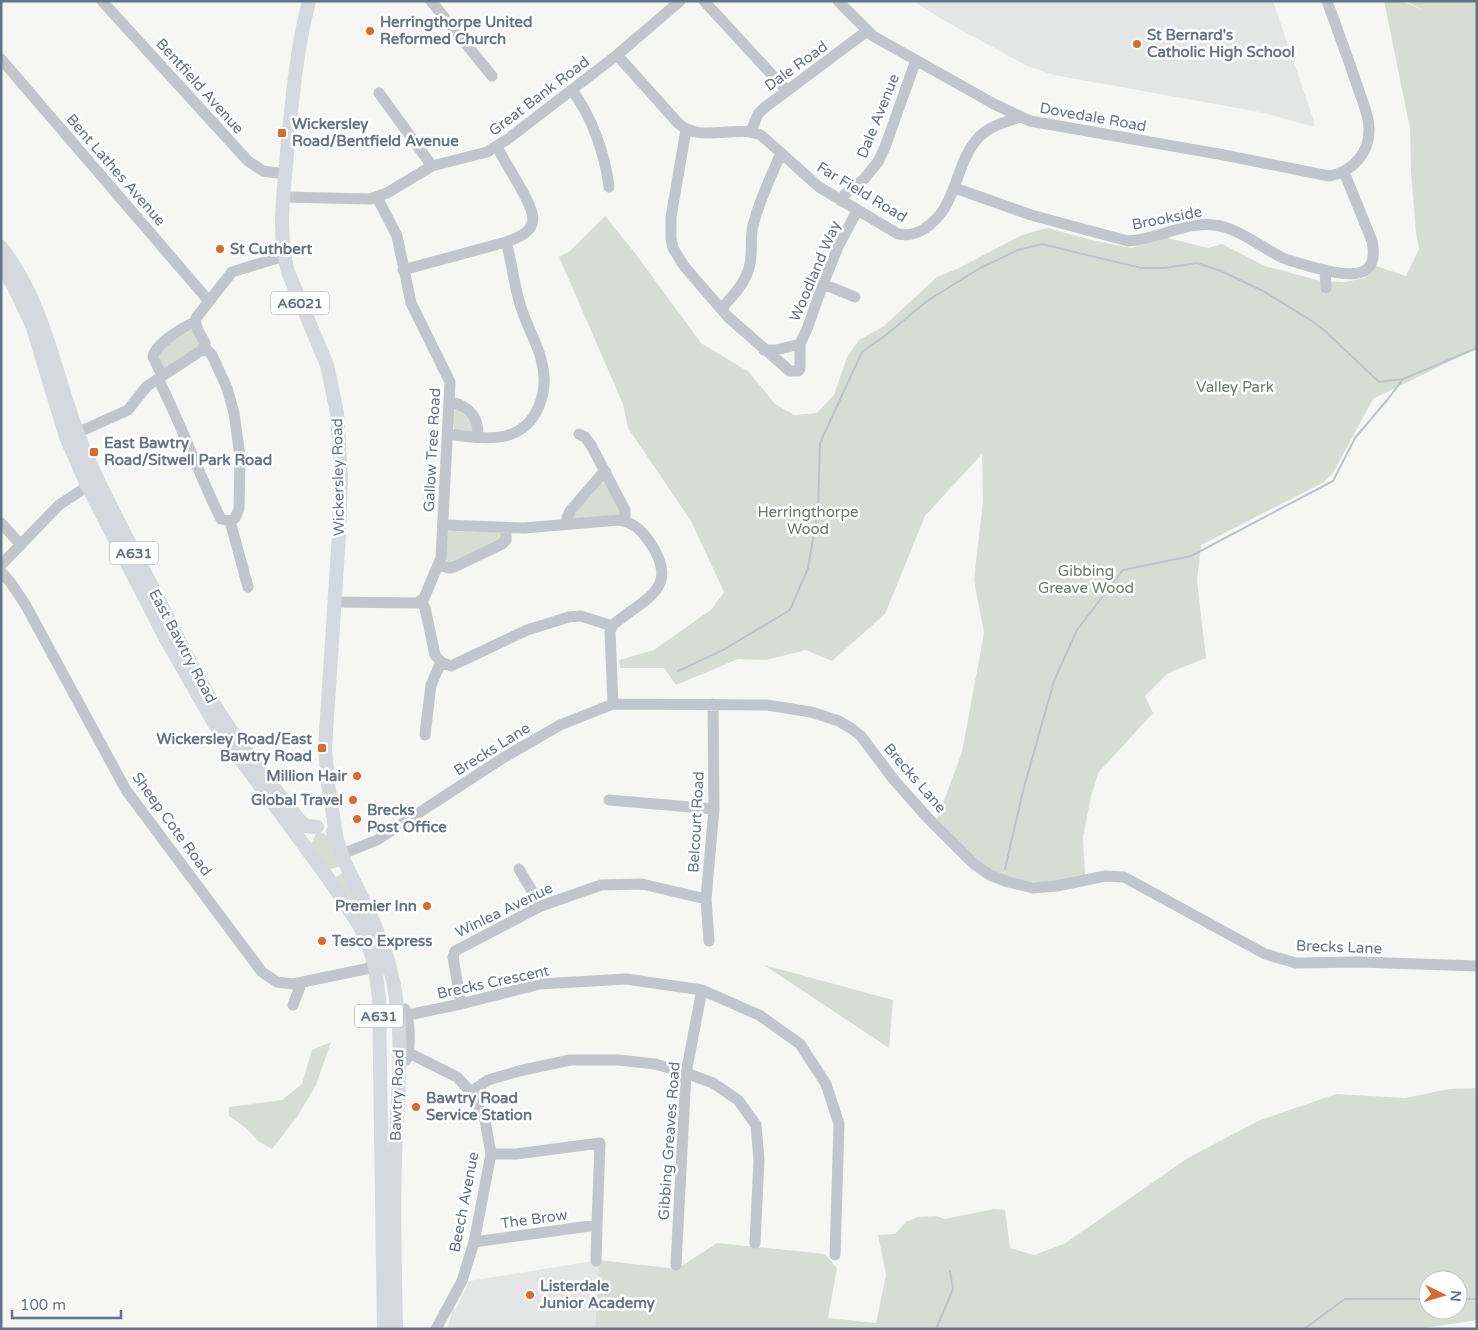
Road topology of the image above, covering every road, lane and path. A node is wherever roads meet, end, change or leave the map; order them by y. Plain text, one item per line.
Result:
1 (102, 1) edge
2 (309, 1) edge
3 (431, 1) edge
4 (680, 1) edge
5 (704, 1) edge
6 (838, 1) edge
7 (1327, 1) edge
8 (867, 31) junction
9 (617, 55) junction
10 (1, 59) edge
11 (916, 60) junction
12 (492, 76) dead end
13 (572, 90) junction
14 (787, 91) junction
15 (379, 93) dead end
16 (1020, 117) junction
17 (686, 130) junction
18 (751, 131) junction
19 (497, 147) junction
20 (781, 153) junction
21 (432, 166) junction
22 (1344, 172) junction
23 (285, 174) junction
24 (609, 187) dead end
25 (955, 188) junction
26 (284, 197) junction
27 (377, 197) junction
28 (841, 201) junction
29 (857, 211) junction
30 (506, 242) junction
31 (1, 248) edge
32 (284, 256) junction
33 (1, 266) edge
34 (403, 270) junction
35 (1325, 270) junction
36 (823, 284) junction
37 (1326, 288) dead end
38 (855, 297) dead end
39 (208, 300) junction
40 (721, 309) junction
41 (195, 322) junction
42 (800, 344) junction
43 (204, 348) junction
44 (764, 350) junction
45 (160, 377) junction
46 (450, 402) junction
47 (448, 434) junction
48 (579, 434) dead end
49 (71, 435) junction
50 (478, 437) junction
51 (606, 472) junction
52 (92, 483) junction
53 (625, 521) junction
54 (230, 522) junction
55 (1, 523) edge
56 (568, 524) junction
57 (443, 525) junction
58 (506, 529) junction
59 (20, 545) junction
60 (1, 565) edge
61 (438, 565) junction
62 (1, 572) edge
63 (248, 588) dead end
64 (421, 601) junction
65 (336, 602) junction
66 (612, 626) junction
67 (441, 662) junction
68 (613, 704) junction
69 (713, 704) junction
70 (429, 729) dead end
71 (328, 784) junction
72 (609, 800) dead end
73 (714, 809) junction
74 (318, 827) junction
75 (337, 840) junction
76 (305, 849) junction
77 (344, 859) junction
78 (518, 869) dead end
79 (328, 878) junction
80 (706, 899) junction
81 (541, 906) junction
82 (708, 941) dead end
83 (1477, 966) edge
84 (375, 967) junction
85 (301, 984) junction
86 (702, 990) junction
87 (396, 996) junction
88 (461, 1004) junction
89 (294, 1005) dead end
90 (408, 1014) junction
91 (409, 1054) junction
92 (398, 1068) junction
93 (380, 1072) junction
94 (686, 1073) junction
95 (471, 1092) junction
96 (491, 1154) junction
97 (598, 1225) junction
98 (474, 1242) junction
99 (755, 1243) dead end
100 (835, 1255) dead end
101 (596, 1261) dead end
102 (676, 1265) dead end
103 (384, 1329) edge
104 (396, 1329) edge
105 (436, 1329) edge

1 - 23 street, Bentfield Avenue
2 - 23 main road, Wickersley Road / A6021
3 - 12 street
4 - 9 street, Great Bank Road
5 - 14 street
6 - 8 street, Dovedale Road
7 - 22 street
8 - 11 street, Dovedale Road
8 - 14 street, Dale Road
9 - 13 street, Great Bank Road
9 - 17 street
10 - 39 street, Bent Lathes Avenue
11 - 16 street, Dovedale Road
11 - 28 street, Dale Avenue
13 - 19 street, Great Bank Road
13 - 24 street
14 - 18 street, Dale Road
15 - 21 street
16 - 22 street, Dovedale Road
16 - 25 street, Far Field Road
17 - 18 street
17 - 40 street, Woodland Way
18 - 20 street, Far Field Road
19 - 21 street, Great Bank Road
19 - 30 street
20 - 28 street, Far Field Road
20 - 40 street
21 - 27 street, Great Bank Road
22 - 35 street, Brookside
23 - 26 main road, Wickersley Road / A6021
25 - 29 street, Far Field Road
25 - 35 street, Brookside
26 - 27 street, Great Bank Road
26 - 32 main road, Wickersley Road / A6021
27 - 34 street, Gallow Tree Road
28 - 29 street, Far Field Road
29 - 36 street, Woodland Way
30 - 34 street
30 - 50 street
31 - 49 main road, East Bawtry Road / A631
32 - 39 street
32 - 65 main road, Wickersley Road / A6021
33 - 49 main road, East Bawtry Road / A631
34 - 46 street, Gallow Tree Road
35 - 37 street
36 - 38 street
36 - 42 street, Woodland Way
39 - 41 street
40 - 44 street, Woodland Way
41 - 43 street
41 - 45 street
42 - 44 street, Woodland Way
42 - 44 street, Woodland Way
43 - 45 street
43 - 54 street
45 - 49 street
45 - 54 street
46 - 47 street, Gallow Tree Road
46 - 50 street
47 - 50 street
47 - 57 street, Gallow Tree Road
48 - 51 street
49 - 52 main road, East Bawtry Road / A631
51 - 53 street
51 - 56 street
52 - 59 street
52 - 74 main road, East Bawtry Road / A631
52 - 76 main road, East Bawtry Road / A631
53 - 56 street
53 - 66 street
54 - 63 street
55 - 59 street
56 - 58 street
57 - 58 street
57 - 61 street, Gallow Tree Road
58 - 61 street
59 - 60 street
61 - 64 street, Gallow Tree Road
62 - 85 street, Sheep Cote Road
64 - 65 street
64 - 67 street
65 - 71 main road, Wickersley Road / A6021
66 - 67 street
66 - 68 street
67 - 70 street
68 - 69 street, Brecks Lane
68 - 77 street, Brecks Lane
69 - 73 street, Belcourt Road
69 - 83 street, Brecks Lane
71 - 74 main road, Wickersley Road / A6021
71 - 75 main road, Wickersley Road / A6021
72 - 73 street
73 - 80 street, Belcourt Road
74 - 75 main road, A631
74 - 76 main road, Wickersley Road
75 - 77 main road, Bawtry Road / A631
76 - 79 main road, Bawtry Road / A631
77 - 79 main road
77 - 87 main road, Bawtry Road / A631
78 - 81 street
79 - 84 main road, Bawtry Road / A631
80 - 81 street, Winlea Avenue
80 - 82 street, Belcourt Road
81 - 88 street, Winlea Avenue
84 - 85 street, Sheep Cote Road
84 - 93 main road, Bawtry Road / A631
85 - 89 street
86 - 88 street, Brecks Crescent
86 - 94 street, Gibbing Greaves Road
86 - 100 street, Brecks Crescent
87 - 90 street
87 - 92 main road, Bawtry Road / A631
88 - 90 street, Brecks Crescent
90 - 91 street
91 - 92 street
91 - 95 street, Beech Avenue
92 - 93 main road
92 - 104 main road, Bawtry Road / A631
93 - 103 main road, Bawtry Road / A631
94 - 95 street
94 - 99 street
94 - 102 street, Gibbing Greaves Road
95 - 96 street, Beech Avenue
96 - 97 street
96 - 98 street, Beech Avenue
97 - 98 street, The Brow
97 - 101 street
98 - 105 street, Beech Avenue

